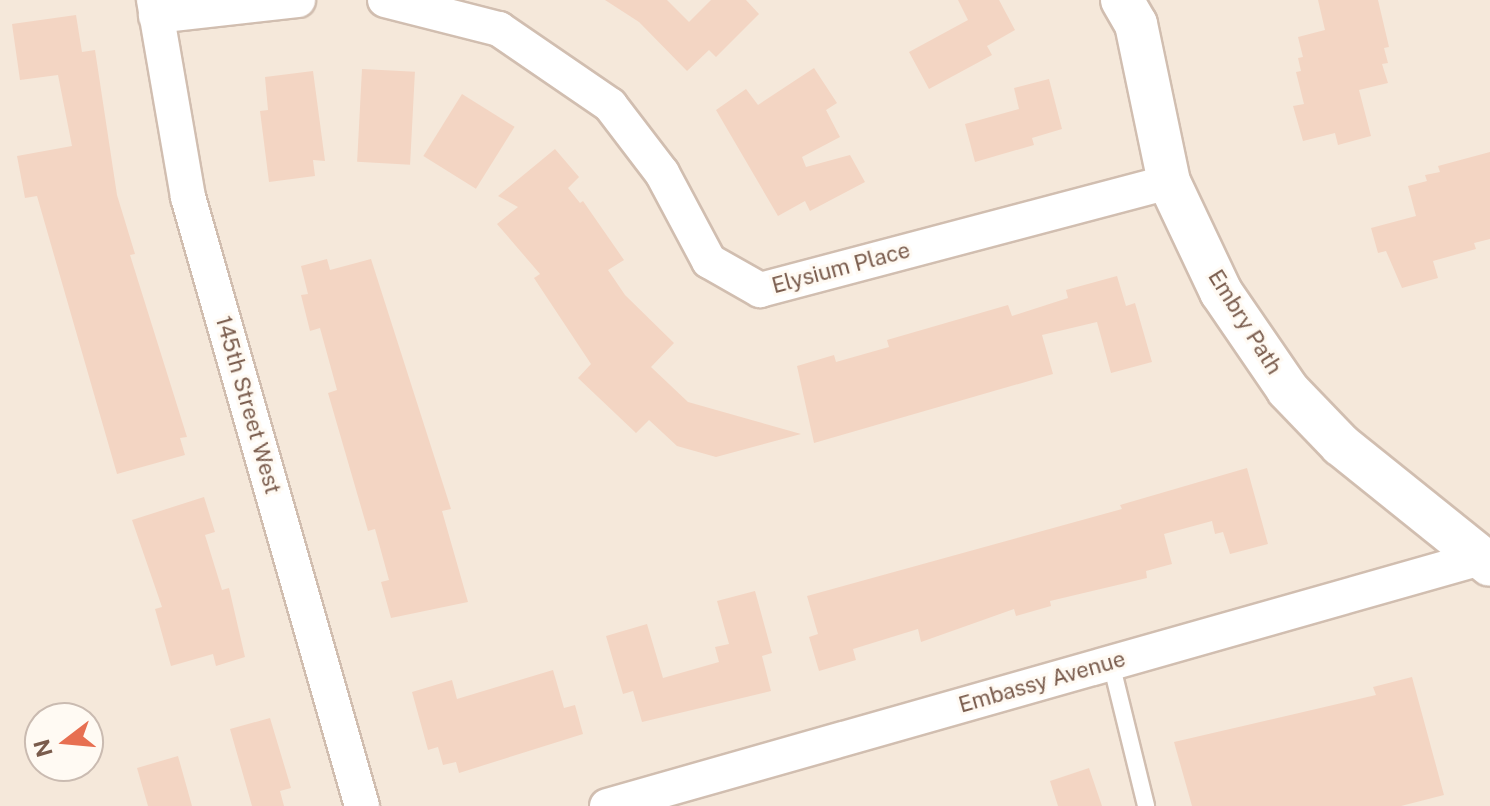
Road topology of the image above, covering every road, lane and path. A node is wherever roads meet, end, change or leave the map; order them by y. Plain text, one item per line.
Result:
1 (298, 0) edge
2 (385, 0) edge
3 (1122, 0) edge
4 (155, 8) edge
5 (1169, 182) junction
6 (1483, 562) edge
7 (1111, 663) junction
8 (362, 806) edge
9 (607, 806) edge
10 (1146, 806) edge

1 - 4 street
2 - 5 street, Elysium Place
3 - 5 street, Embry Path
4 - 8 street, 145th Street West
5 - 6 street, Embry Path
6 - 7 street, Embassy Avenue
7 - 9 street, Embassy Avenue
7 - 10 lane

